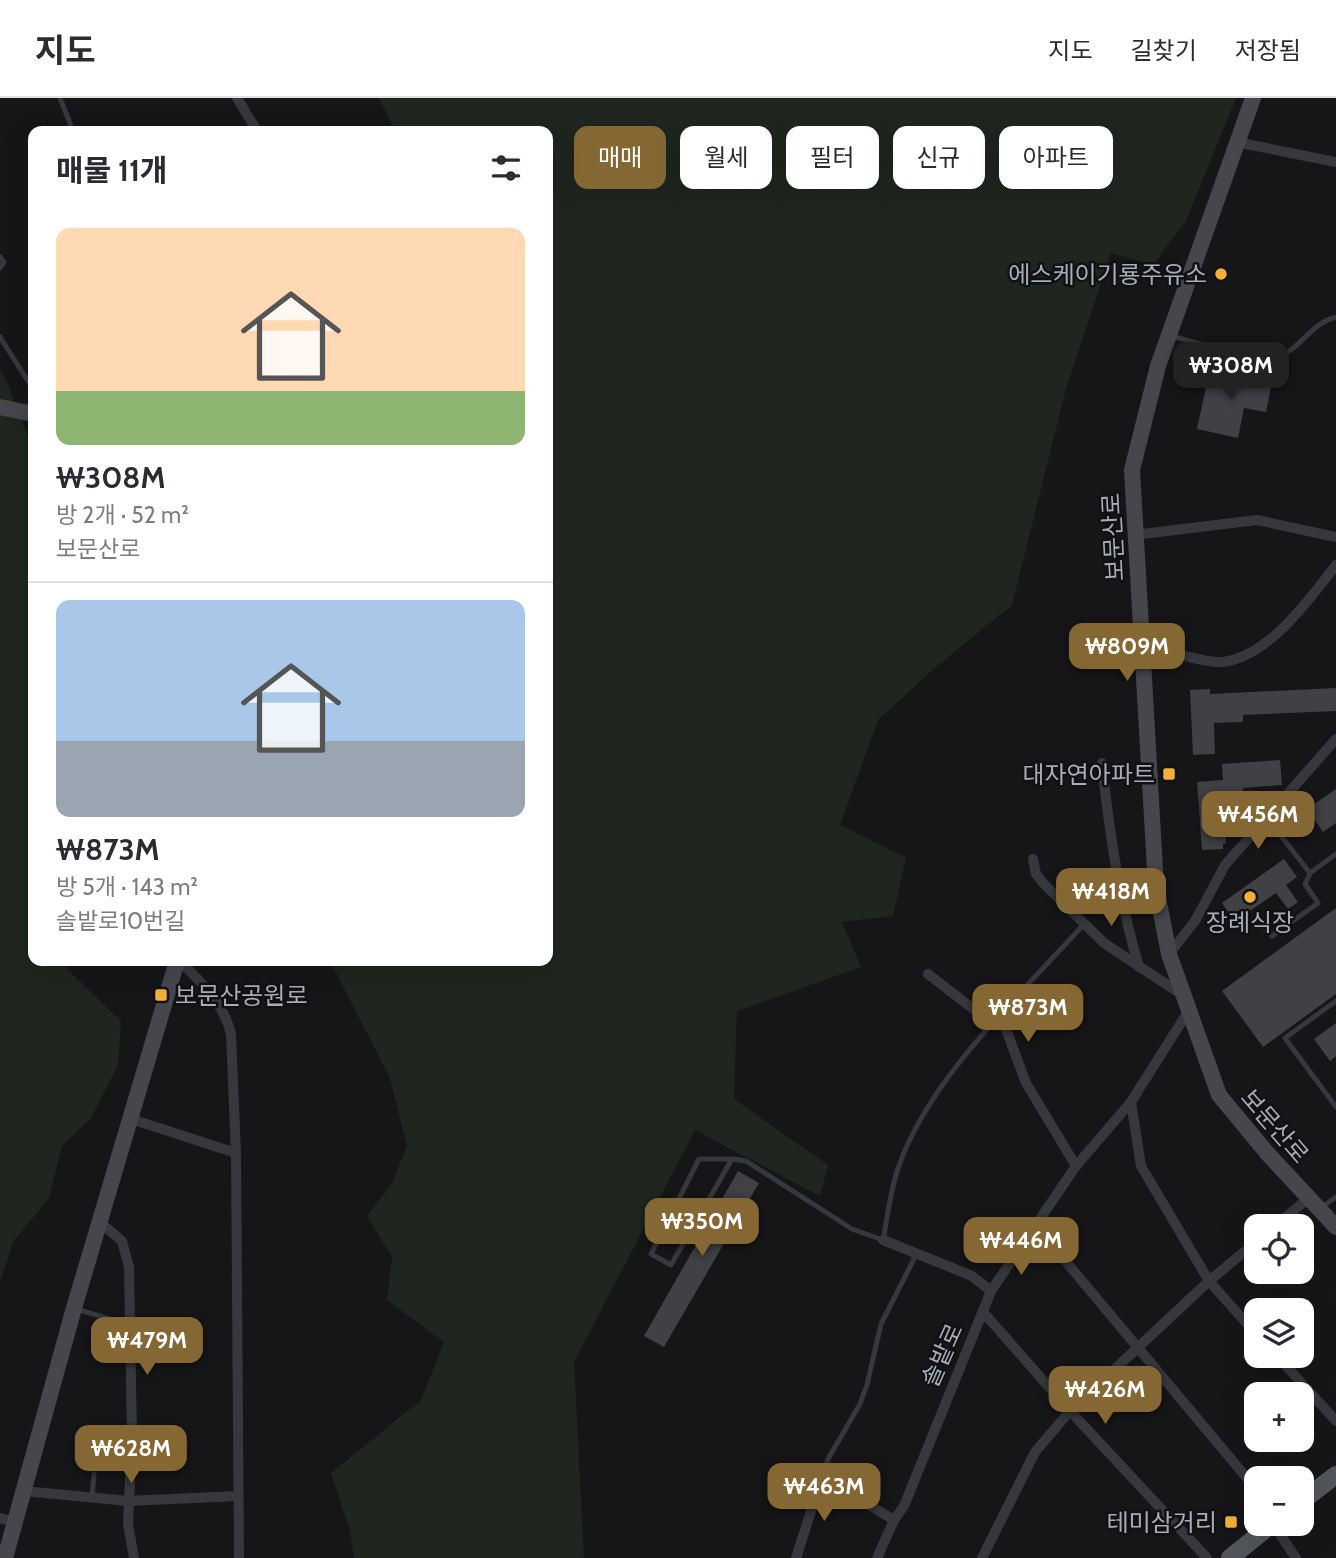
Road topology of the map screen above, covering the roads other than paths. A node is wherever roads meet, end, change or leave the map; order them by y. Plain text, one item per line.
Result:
1 (60, 98) edge
2 (237, 98) edge
3 (1253, 98) edge
4 (71, 126) edge
5 (254, 126) edge
6 (1236, 142) junction
7 (1336, 162) edge
8 (0, 257) edge
9 (0, 268) edge
10 (1336, 317) edge
11 (1169, 335) junction
12 (0, 337) edge
13 (28, 381) edge
14 (0, 407) edge
15 (28, 413) edge
16 (1135, 535) junction
17 (1336, 537) edge
18 (1336, 565) edge
19 (1143, 645) junction
20 (1336, 739) edge
21 (1102, 763) dead end
22 (1266, 818) junction
23 (1336, 854) edge
24 (1033, 859) dead end
25 (1310, 873) junction
26 (1259, 921) dead end
27 (1084, 923) junction
28 (1169, 954) junction
29 (177, 966) edge
30 (184, 966) edge
31 (1139, 967) junction
32 (928, 974) dead end
33 (1336, 1001) edge
34 (1186, 1003) junction
35 (1001, 1016) junction
36 (1131, 1101) junction
37 (1336, 1107) edge
38 (131, 1119) junction
39 (236, 1153) junction
40 (732, 1159) junction
41 (1076, 1166) junction
42 (1336, 1197) edge
43 (1314, 1203) junction
44 (1296, 1214) edge
45 (101, 1223) junction
46 (1037, 1227) junction
47 (1336, 1227) edge
48 (883, 1240) junction
49 (1244, 1252) edge
50 (916, 1255) junction
51 (1209, 1281) junction
52 (991, 1291) junction
53 (74, 1308) junction
54 (984, 1313) junction
55 (1244, 1320) edge
56 (130, 1325) junction
57 (1138, 1347) junction
58 (1288, 1368) edge
59 (1070, 1411) junction
60 (1336, 1421) edge
61 (775, 1472) dead end
62 (94, 1474) dead end
63 (1244, 1475) edge
64 (1336, 1475) edge
65 (822, 1478) junction
66 (24, 1491) junction
67 (1314, 1492) edge
68 (239, 1496) junction
69 (92, 1497) junction
70 (128, 1501) junction
71 (8, 1520) edge
72 (894, 1520) junction
73 (1258, 1536) edge
74 (1281, 1536) edge
75 (5, 1558) edge
76 (134, 1558) edge
77 (239, 1558) edge
78 (796, 1558) edge
79 (877, 1558) edge
80 (982, 1558) edge
81 (1207, 1558) edge
82 (1230, 1558) edge
83 (1296, 1558) edge

1 - 4 lane
2 - 5 street
3 - 6 main road, 보문산로
6 - 7 street
6 - 11 main road, 보문산로
8 - 9 lane
10 - 11 lane
11 - 16 main road, 보문산로
12 - 13 lane
14 - 15 main road
16 - 17 street
16 - 19 main road, 보문산로
18 - 19 street
19 - 28 main road, 보문산로
20 - 22 street
21 - 31 street
22 - 25 lane
22 - 28 street
23 - 25 lane
24 - 27 street
25 - 26 lane
27 - 31 street
27 - 35 lane
28 - 34 main road, 보문산로
29 - 38 main road
30 - 39 street
31 - 34 street
32 - 35 street
33 - 37 lane
34 - 36 street, 솔밭로
34 - 43 main road, 보문산로
35 - 41 street
35 - 48 lane
36 - 41 street, 솔밭로
36 - 51 street
38 - 39 street
38 - 45 main road
39 - 68 street
40 - 40 lane
40 - 48 lane
41 - 46 street, 솔밭로
42 - 43 lane
43 - 44 street
43 - 47 main road, 보문산로
45 - 53 main road
45 - 56 street
46 - 52 street, 솔밭로
46 - 57 street
48 - 50 street
49 - 51 street
50 - 52 street
50 - 65 lane
51 - 55 street
51 - 57 street
52 - 54 street, 솔밭로
53 - 56 lane
53 - 66 main road
54 - 59 street
54 - 72 street, 솔밭로
56 - 70 street
57 - 59 street
57 - 63 street
58 - 60 street
59 - 80 street
59 - 81 street
61 - 65 street
62 - 69 lane
64 - 67 main road
65 - 72 street
65 - 78 street
66 - 69 street
66 - 71 main road
68 - 70 street
68 - 77 street
69 - 70 street
70 - 76 street
71 - 75 main road
72 - 79 street, 솔밭로
73 - 82 main road
74 - 83 street

